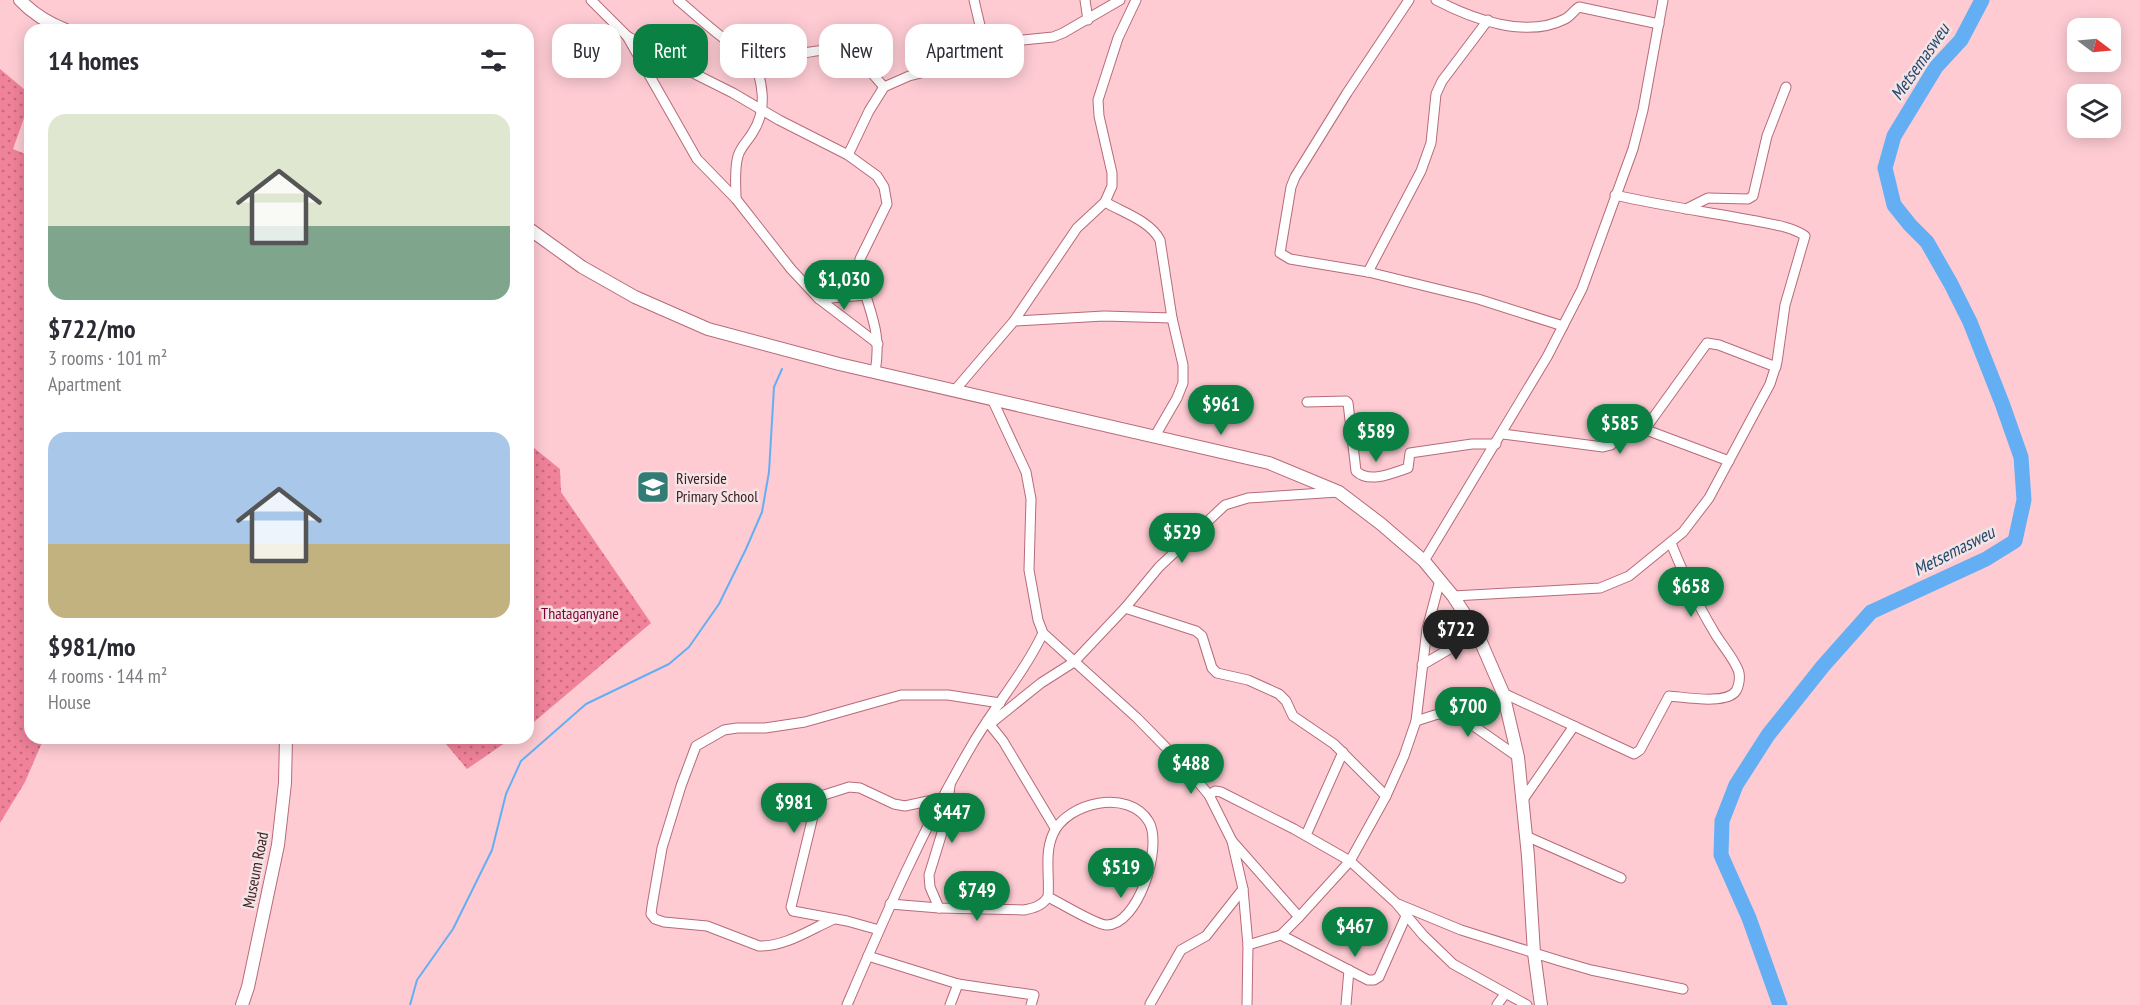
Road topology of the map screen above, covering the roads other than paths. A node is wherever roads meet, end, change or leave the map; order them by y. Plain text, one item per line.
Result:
1 (20, 0) edge
2 (591, 0) edge
3 (678, 0) edge
4 (974, 0) edge
5 (1085, 0) edge
6 (1120, 0) edge
7 (1136, 0) edge
8 (1409, 0) edge
9 (1436, 0) edge
10 (1663, 0) edge
11 (1088, 20) junction
12 (1488, 20) junction
13 (51, 24) edge
14 (980, 24) edge
15 (1659, 24) junction
16 (720, 34) edge
17 (627, 36) junction
18 (1024, 40) edge
19 (807, 54) edge
20 (759, 78) edge
21 (905, 78) edge
22 (884, 87) junction
23 (1786, 87) dead end
24 (762, 110) junction
25 (848, 155) junction
26 (1615, 195) junction
27 (736, 199) junction
28 (1105, 202) junction
29 (1686, 208) junction
30 (534, 232) edge
31 (1368, 272) junction
32 (866, 295) junction
33 (819, 299) junction
34 (1172, 318) junction
35 (1014, 321) junction
36 (1563, 326) junction
37 (878, 344) junction
38 (1776, 367) junction
39 (875, 372) junction
40 (955, 390) junction
41 (992, 399) junction
42 (1307, 402) dead end
43 (1646, 429) junction
44 (1503, 434) junction
45 (1155, 436) junction
46 (1496, 444) junction
47 (1729, 460) junction
48 (1339, 492) junction
49 (1671, 543) junction
50 (1424, 561) junction
51 (1440, 580) junction
52 (1453, 596) junction
53 (1125, 608) junction
54 (1044, 633) junction
55 (1477, 633) junction
56 (1074, 662) junction
57 (1422, 664) junction
58 (1503, 693) junction
59 (1000, 703) junction
60 (1416, 721) junction
61 (989, 722) junction
62 (1574, 726) junction
63 (286, 744) edge
64 (1343, 752) junction
65 (1518, 757) junction
66 (950, 784) junction
67 (1209, 795) junction
68 (1386, 796) junction
69 (942, 798) junction
70 (1522, 801) junction
71 (1055, 828) junction
72 (1306, 835) junction
73 (1526, 836) junction
74 (1232, 841) junction
75 (1350, 861) junction
76 (1621, 878) dead end
77 (1243, 889) junction
78 (1048, 897) junction
79 (1396, 903) junction
80 (890, 904) junction
81 (939, 908) junction
82 (1406, 916) junction
83 (1299, 917) junction
84 (834, 919) junction
85 (879, 930) junction
86 (1281, 935) junction
87 (1248, 945) junction
88 (1534, 953) junction
89 (868, 956) junction
90 (1349, 970) junction
91 (958, 984) junction
92 (1683, 989) dead end
93 (1505, 994) junction
94 (1150, 1004) edge
95 (242, 1005) edge
96 (848, 1005) edge
97 (950, 1005) edge
98 (1031, 1005) edge
99 (1246, 1005) edge
100 (1346, 1005) edge
101 (1497, 1005) edge
102 (1527, 1005) edge
103 (1541, 1005) edge

1 - 13 street
2 - 17 street
3 - 16 street
4 - 14 street
5 - 11 street
6 - 11 street
7 - 28 street
8 - 31 street
9 - 12 street
10 - 15 street
11 - 18 street
12 - 15 street
12 - 31 street
15 - 26 street
17 - 24 street
17 - 27 street
19 - 22 street
20 - 24 street
21 - 22 street
22 - 25 street
23 - 29 street
24 - 25 street
24 - 27 street
25 - 32 street
26 - 29 street
26 - 36 street
27 - 33 street
28 - 34 street
28 - 35 street
29 - 38 street
30 - 39 street
31 - 36 street
32 - 33 street
32 - 37 street
33 - 37 street
34 - 35 street
34 - 45 street
35 - 40 street
36 - 44 street
37 - 39 street
38 - 43 street
38 - 47 street
39 - 40 street
40 - 41 street
41 - 45 street
41 - 54 street
42 - 46 street
43 - 44 street
43 - 47 street
44 - 46 street
45 - 48 street
46 - 50 street
47 - 49 street
48 - 50 street
48 - 53 street
49 - 52 street
49 - 62 street
50 - 51 street
51 - 52 street
51 - 57 street
52 - 55 street
53 - 56 street
53 - 64 street
54 - 56 street
54 - 59 street
55 - 57 street
55 - 58 street
56 - 61 street
56 - 67 street
57 - 60 street
58 - 62 street
58 - 65 street
59 - 61 street
59 - 84 street
60 - 65 street
60 - 68 street
61 - 66 street
61 - 71 street
62 - 70 street
63 - 95 street, Museum Road
64 - 68 street
64 - 72 street
65 - 70 street
66 - 69 street
66 - 81 street
67 - 72 street
67 - 74 street
68 - 75 street
69 - 80 street
69 - 84 street
70 - 73 street
71 - 78 street
71 - 78 street
72 - 75 street
73 - 76 street
73 - 88 street
74 - 77 street
74 - 83 street
75 - 79 street
75 - 83 street
77 - 87 street
77 - 94 street
78 - 81 street
79 - 82 street
79 - 88 street
80 - 81 street
80 - 85 street
82 - 90 street
82 - 93 street
83 - 86 street
84 - 85 street
85 - 89 street
86 - 87 street
86 - 90 street
87 - 99 street
88 - 92 street
88 - 103 street
89 - 91 street
89 - 96 street
90 - 100 street
91 - 97 street
91 - 98 street
93 - 101 street
93 - 102 street

